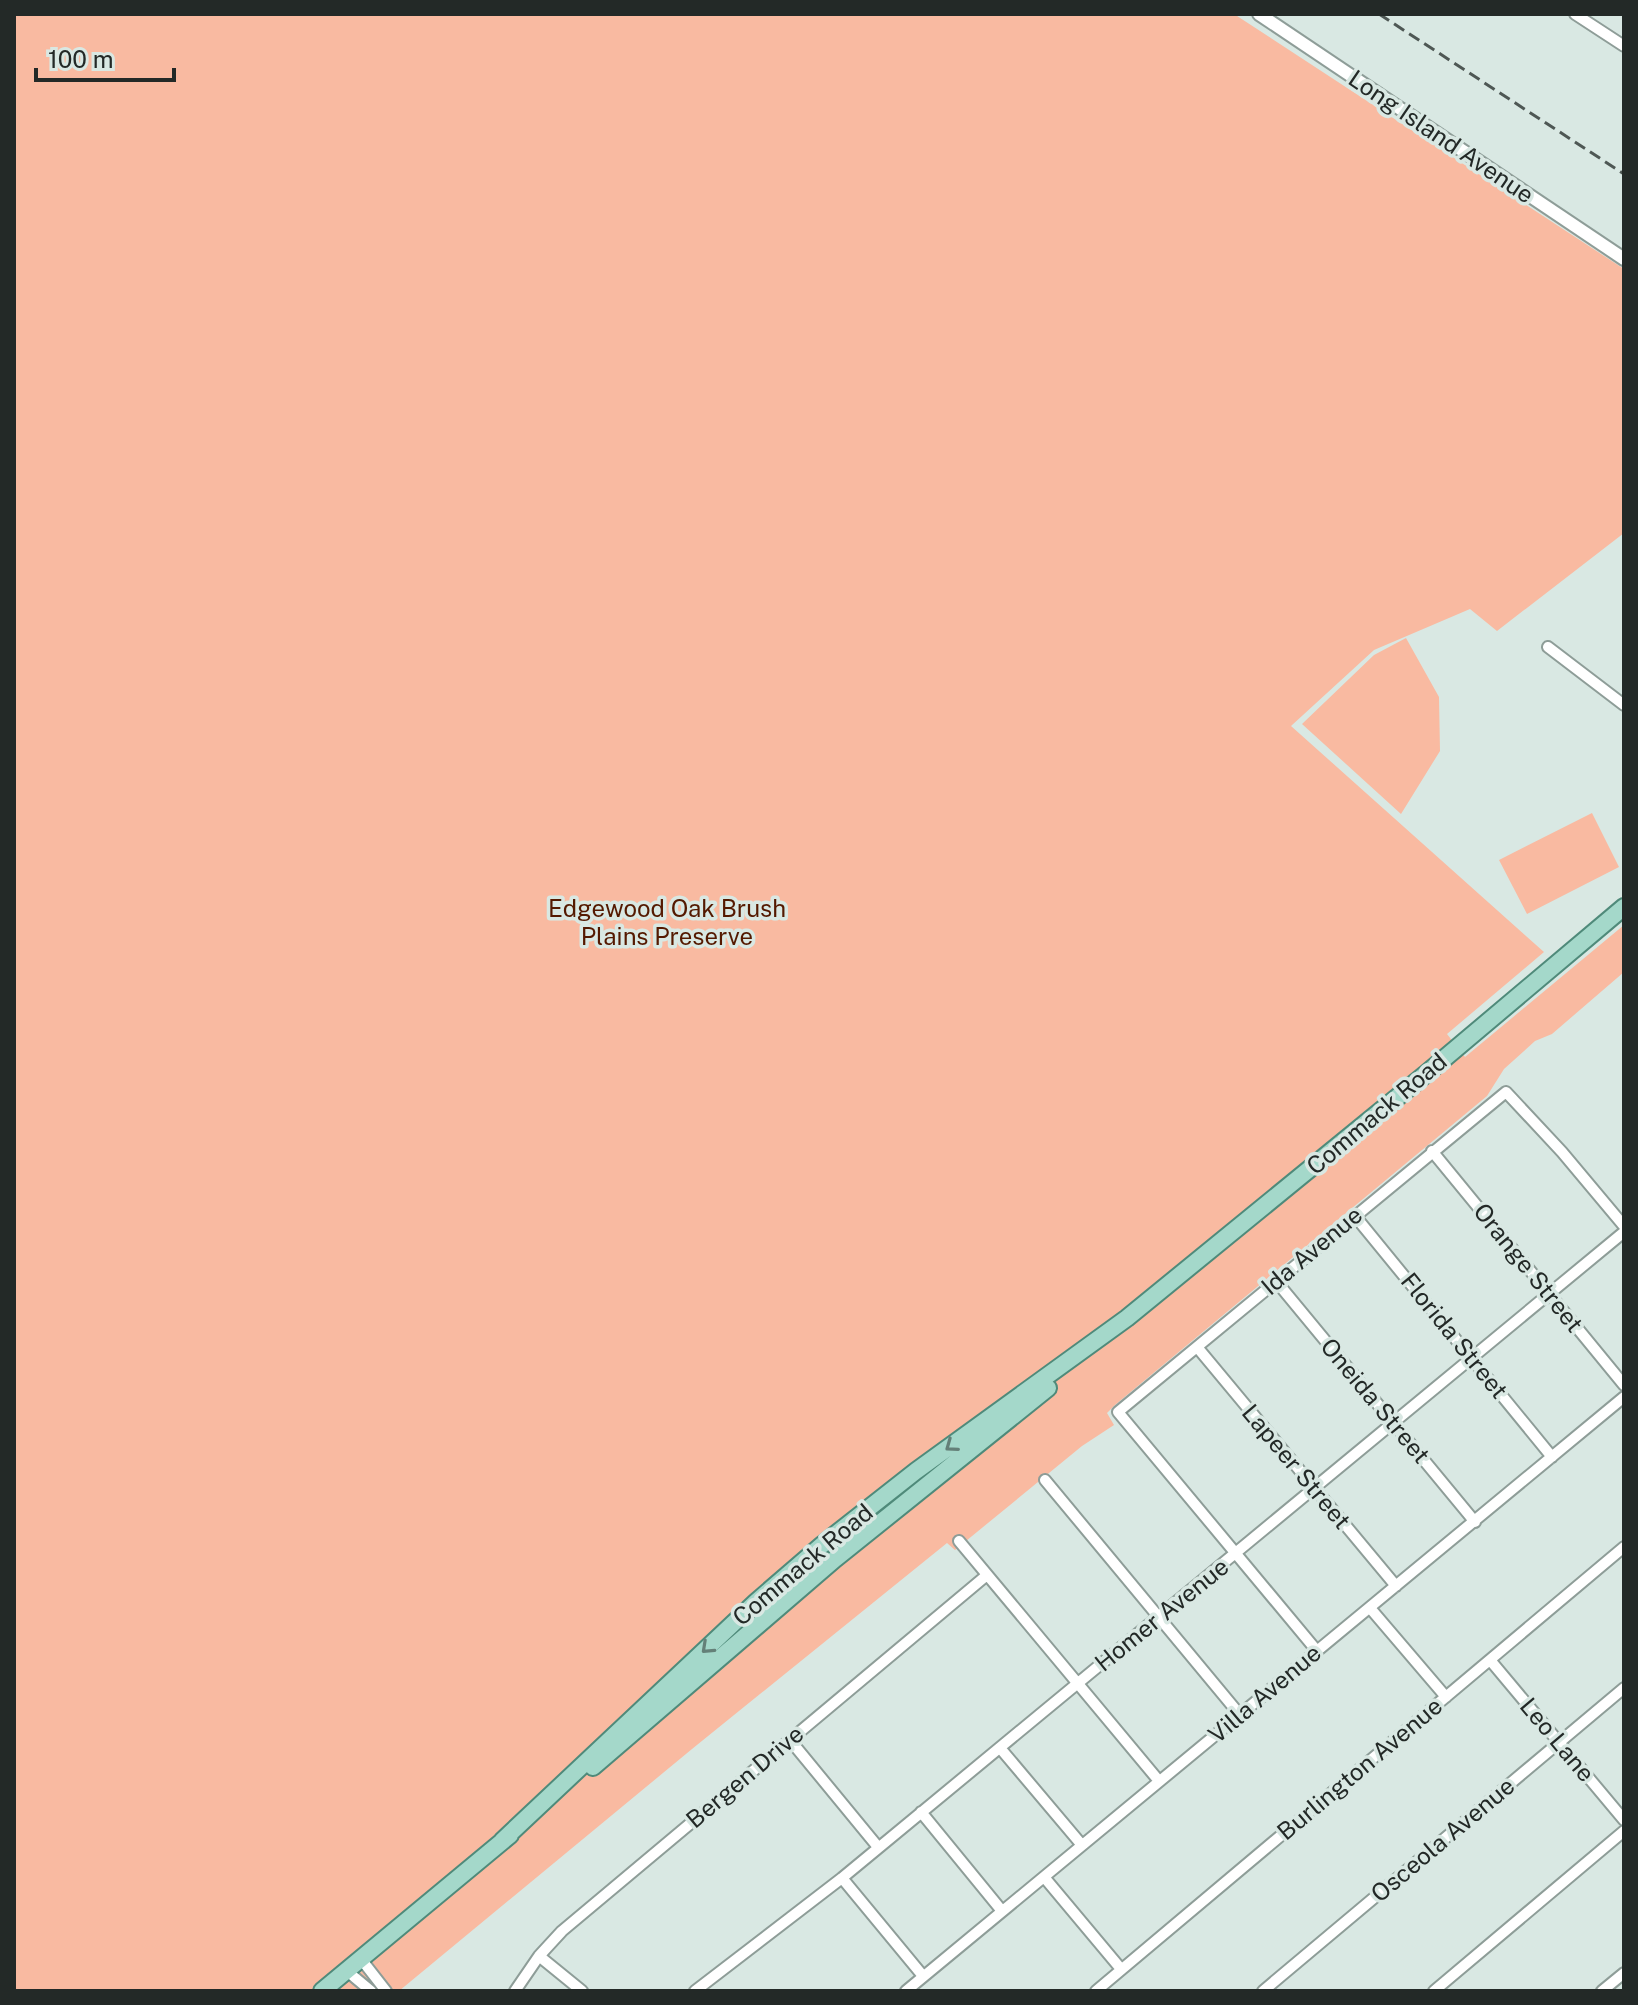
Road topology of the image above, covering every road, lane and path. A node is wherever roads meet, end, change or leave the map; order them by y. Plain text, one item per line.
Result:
1 (1259, 14) edge
2 (1575, 14) edge
3 (1624, 46) edge
4 (1624, 259) edge
5 (1548, 647) dead end
6 (1624, 705) edge
7 (1624, 907) edge
8 (1432, 1151) junction
9 (1355, 1216) junction
10 (1624, 1229) edge
11 (1276, 1281) junction
12 (1549, 1294) junction
13 (1197, 1347) junction
14 (1471, 1357) junction
15 (1624, 1385) edge
16 (1624, 1397) edge
17 (1393, 1423) junction
18 (1552, 1457) junction
19 (1045, 1480) dead end
20 (1314, 1488) junction
21 (1475, 1522) junction
22 (959, 1541) dead end
23 (1624, 1547) edge
24 (1236, 1554) junction
25 (987, 1575) junction
26 (1396, 1586) junction
27 (1370, 1608) junction
28 (1159, 1617) junction
29 (1317, 1651) junction
30 (1490, 1660) junction
31 (1079, 1683) junction
32 (1624, 1688) edge
33 (1446, 1697) junction
34 (1240, 1715) junction
35 (790, 1740) junction
36 (1559, 1742) junction
37 (1000, 1748) junction
38 (1159, 1781) junction
39 (921, 1812) junction
40 (1624, 1820) edge
41 (1624, 1831) edge
42 (1081, 1844) junction
43 (878, 1847) junction
44 (1044, 1877) junction
45 (842, 1878) junction
46 (1002, 1911) junction
47 (539, 1956) junction
48 (361, 1959) junction
49 (1121, 1969) junction
50 (347, 1971) junction
51 (923, 1976) junction
52 (1622, 1978) edge
53 (322, 1991) edge
54 (371, 1991) edge
55 (386, 1991) edge
56 (515, 1991) edge
57 (582, 1991) edge
58 (695, 1991) edge
59 (906, 1991) edge
60 (1096, 1991) edge
61 (1263, 1991) edge
62 (1434, 1991) edge
63 (1602, 1991) edge

1 - 4 street, Long Island Avenue
2 - 3 street
5 - 6 street
7 - 48 main road, Commack Road
8 - 9 street, Ida Avenue
8 - 10 street, Ida Avenue
8 - 12 street, Orange Street
9 - 11 street, Ida Avenue
9 - 14 street, Florida Street
10 - 12 street, Homer Avenue
11 - 13 street, Ida Avenue
11 - 17 street, Oneida Street
12 - 14 street, Homer Avenue
12 - 15 street, Orange Street
13 - 20 street, Lapeer Street
13 - 24 street, Ida Avenue
14 - 17 street, Homer Avenue
14 - 18 street, Florida Street
16 - 18 street, Villa Avenue
17 - 20 street, Homer Avenue
17 - 21 street, Oneida Street
18 - 21 street, Villa Avenue
19 - 28 street
20 - 24 street, Homer Avenue
20 - 26 street, Lapeer Street
21 - 26 street, Villa Avenue
22 - 25 street
23 - 30 street, Burlington Avenue
24 - 28 street, Homer Avenue
24 - 29 street
25 - 31 street
25 - 35 street, Bergen Drive
26 - 27 street, Villa Avenue
27 - 29 street, Villa Avenue
27 - 33 street
28 - 31 street, Homer Avenue
28 - 34 street
29 - 34 street, Villa Avenue
30 - 33 street, Burlington Avenue
30 - 36 street, Leo Lane
31 - 37 street, Homer Avenue
31 - 38 street
32 - 36 street, Osceola Avenue
33 - 49 street, Burlington Avenue
34 - 38 street, Villa Avenue
35 - 43 street
35 - 47 street, Bergen Drive
36 - 40 street, Leo Lane
36 - 61 street, Osceola Avenue
37 - 39 street, Homer Avenue
37 - 42 street
38 - 42 street, Villa Avenue
39 - 43 street, Homer Avenue
39 - 46 street
41 - 62 street
42 - 44 street, Villa Avenue
43 - 45 street, Homer Avenue
44 - 46 street, Villa Avenue
44 - 49 street
45 - 51 street
45 - 58 street, Homer Avenue
46 - 51 street, Villa Avenue
47 - 56 street, Bergen Drive
47 - 57 street
48 - 50 main road, Commack Road
48 - 55 street
49 - 60 street, Burlington Avenue
50 - 53 main road, Commack Road
50 - 54 street
51 - 59 street, Villa Avenue
52 - 63 street

